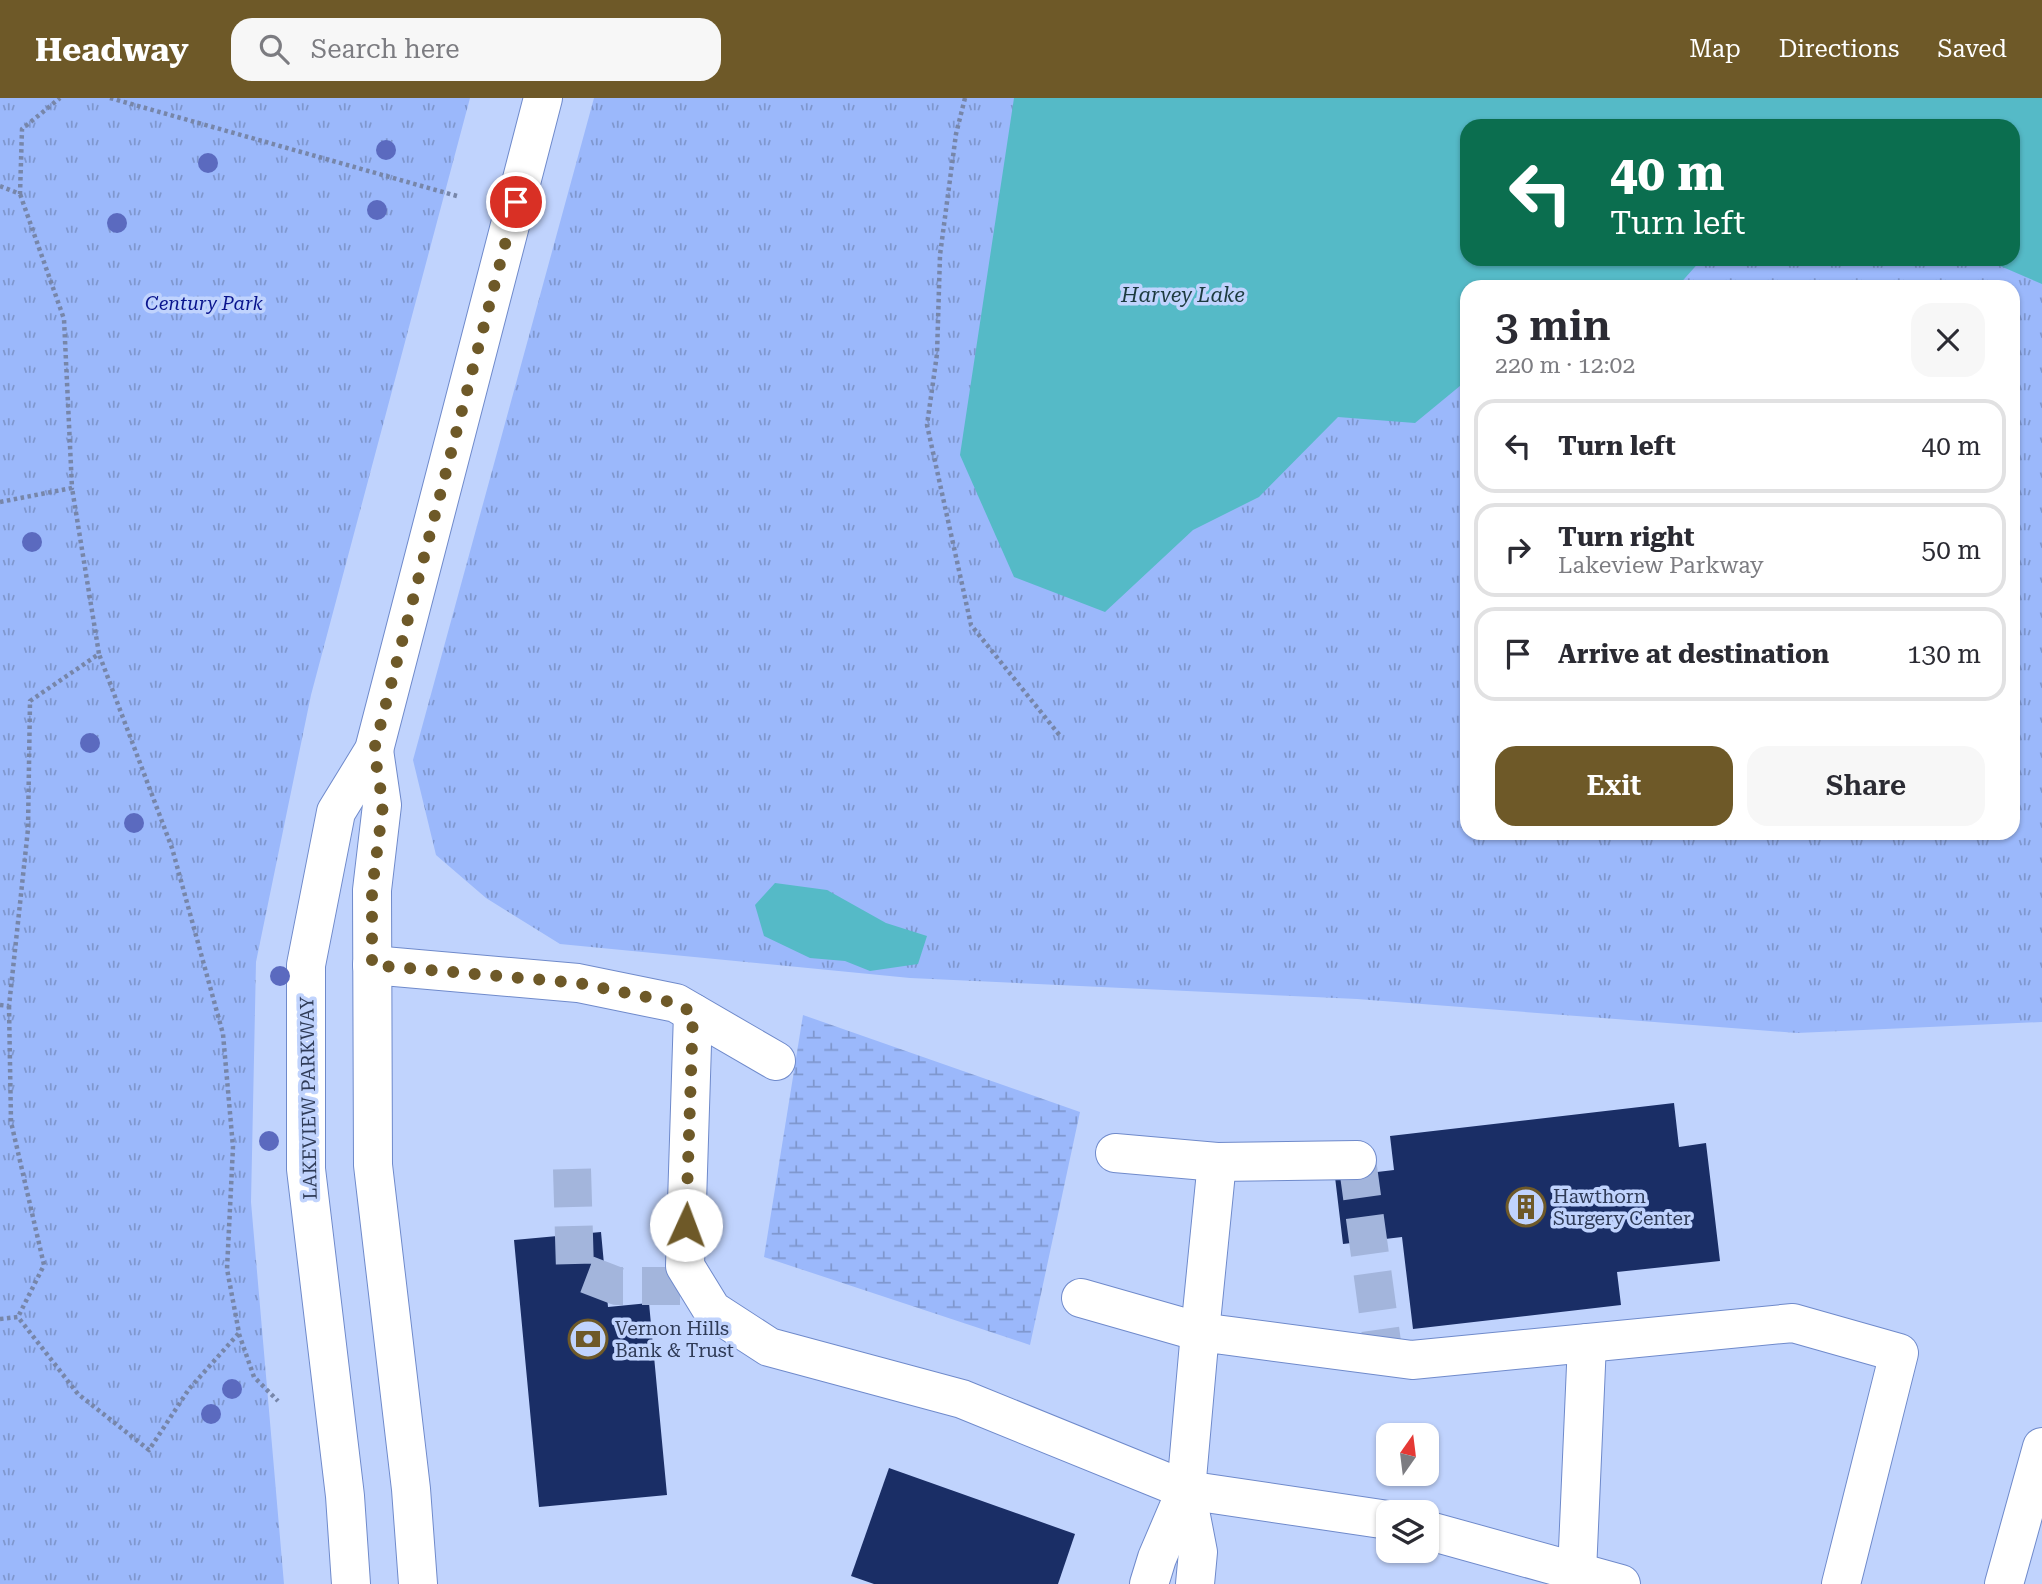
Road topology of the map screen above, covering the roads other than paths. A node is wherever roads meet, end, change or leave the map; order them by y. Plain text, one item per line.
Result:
1 (543, 98) edge
2 (374, 750) junction
3 (372, 965) junction
4 (693, 1013) junction
5 (776, 1061) dead end
6 (1115, 1153) dead end
7 (1357, 1160) dead end
8 (1217, 1162) junction
9 (1081, 1298) dead end
10 (1200, 1332) junction
11 (1587, 1343) junction
12 (2042, 1447) edge
13 (1186, 1490) junction
14 (1376, 1518) edge
15 (1439, 1534) edge
16 (1577, 1572) junction
17 (351, 1584) edge
18 (418, 1584) edge
19 (1149, 1584) edge
20 (1195, 1584) edge
21 (1621, 1584) edge
22 (1841, 1584) edge
23 (2004, 1584) edge

1 - 2 street, LAKEVIEW PARKWAY
2 - 3 street, LAKEVIEW PARKWAY
2 - 17 street, LAKEVIEW PARKWAY
3 - 4 street
3 - 18 street, LAKEVIEW PARKWAY
4 - 5 street
4 - 13 street
6 - 8 street
7 - 8 street
8 - 10 street
9 - 10 street
10 - 11 street
10 - 13 street
11 - 16 street
11 - 22 street
12 - 23 street
13 - 14 street
13 - 19 street
13 - 20 street
15 - 16 street
16 - 21 street

